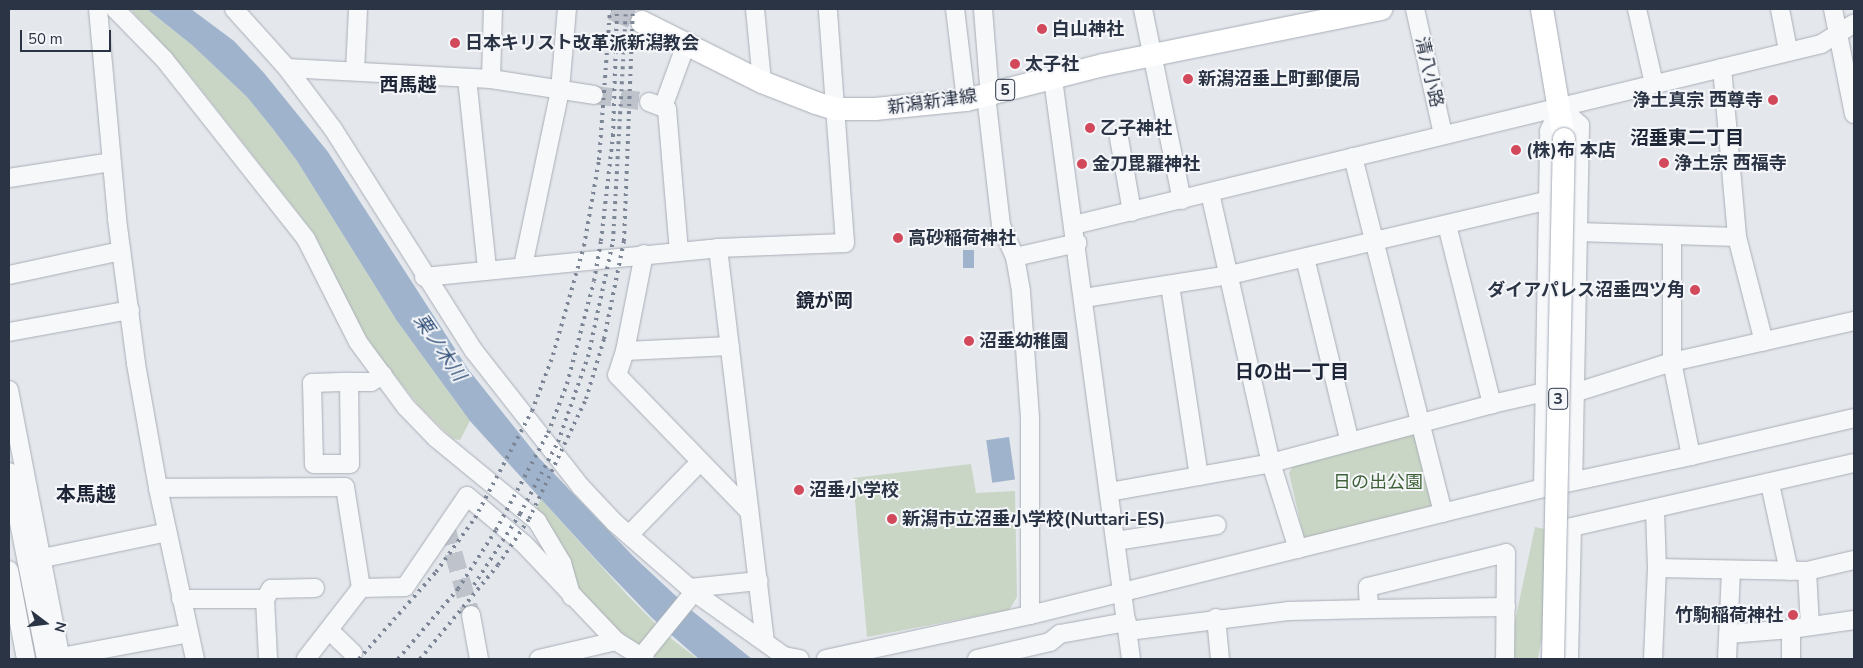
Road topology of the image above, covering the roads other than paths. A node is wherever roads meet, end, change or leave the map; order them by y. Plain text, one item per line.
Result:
1 (98, 9) edge
2 (115, 9) edge
3 (234, 9) edge
4 (358, 9) edge
5 (493, 9) edge
6 (567, 9) edge
7 (756, 9) edge
8 (828, 9) edge
9 (955, 9) edge
10 (983, 9) edge
11 (1143, 9) edge
12 (1381, 9) edge
13 (1416, 9) edge
14 (1542, 9) edge
15 (1636, 9) edge
16 (1780, 9) edge
17 (1833, 9) edge
18 (642, 22) tunnel mouth
19 (1854, 23) edge
20 (1838, 35) junction
21 (686, 44) junction
22 (1788, 50) junction
23 (1154, 54) junction
24 (287, 68) junction
25 (1722, 68) junction
26 (355, 71) junction
27 (467, 78) junction
28 (491, 79) junction
29 (1053, 79) junction
30 (762, 82) junction
31 (1654, 84) junction
32 (560, 90) junction
33 (980, 93) junction
34 (594, 95) tunnel mouth
35 (1560, 107) junction
36 (836, 109) junction
37 (1854, 114) edge
38 (1444, 134) junction
39 (1119, 138) dead end
40 (1353, 157) junction
41 (112, 162) junction
42 (9, 178) edge
43 (1210, 193) junction
44 (1182, 200) junction
45 (1549, 200) junction
46 (1132, 212) junction
47 (1074, 225) junction
48 (1447, 225) junction
49 (1577, 232) junction
50 (1672, 235) junction
51 (1737, 237) junction
52 (1373, 242) junction
53 (1076, 243) junction
54 (718, 248) junction
55 (122, 251) junction
56 (679, 251) junction
57 (644, 254) junction
58 (1015, 257) junction
59 (1305, 258) junction
60 (523, 266) junction
61 (487, 269) junction
62 (9, 275) edge
63 (1230, 275) junction
64 (424, 277) junction
65 (1170, 284) junction
66 (1084, 298) junction
67 (130, 310) junction
68 (1854, 321) edge
69 (9, 332) edge
70 (1764, 342) junction
71 (730, 346) junction
72 (625, 352) junction
73 (1672, 362) junction
74 (383, 375) junction
75 (349, 382) junction
76 (9, 390) edge
77 (1545, 392) junction
78 (1574, 393) junction
79 (1492, 404) junction
80 (1854, 418) edge
81 (1419, 423) junction
82 (1350, 442) junction
83 (1691, 456) junction
84 (698, 463) junction
85 (1272, 463) junction
86 (1854, 463) edge
87 (9, 472) edge
88 (1198, 476) junction
89 (1573, 481) junction
90 (1770, 484) junction
91 (158, 488) junction
92 (1543, 488) junction
93 (1109, 492) junction
94 (748, 510) junction
95 (1655, 510) junction
96 (1442, 513) junction
97 (1217, 525) dead end
98 (167, 532) junction
99 (629, 535) junction
100 (1116, 541) junction
101 (1298, 549) junction
102 (42, 558) junction
103 (1854, 560) edge
104 (1657, 568) junction
105 (9, 570) edge
106 (1731, 571) junction
107 (1789, 571) junction
108 (1807, 571) junction
109 (759, 581) junction
110 (314, 588) dead end
111 (361, 588) junction
112 (692, 592) junction
113 (1123, 592) junction
114 (572, 597) junction
115 (182, 599) junction
116 (265, 599) junction
117 (1506, 607) junction
118 (1369, 609) junction
119 (471, 615) tunnel mouth
120 (1030, 615) junction
121 (1216, 618) junction
122 (1854, 620) edge
123 (1128, 626) junction
124 (1810, 626) junction
125 (1791, 629) junction
126 (330, 631) junction
127 (188, 633) junction
128 (1729, 634) junction
129 (15, 636) edge
130 (766, 640) junction
131 (616, 641) junction
132 (1051, 651) edge
133 (353, 653) dead end
134 (645, 655) edge
135 (56, 658) edge
136 (26, 659) edge
137 (195, 659) edge
138 (268, 659) edge
139 (306, 659) edge
140 (479, 659) edge
141 (539, 659) edge
142 (800, 659) edge
143 (826, 659) edge
144 (977, 659) edge
145 (1131, 659) edge
146 (1220, 659) edge
147 (1505, 659) edge
148 (1553, 659) edge
149 (1569, 659) edge
150 (1653, 659) edge
151 (1727, 659) edge
152 (1791, 659) edge

1 - 41 street
2 - 74 street
3 - 24 street
4 - 26 street
5 - 28 street
6 - 32 street
7 - 30 street
8 - 36 street
9 - 33 street
10 - 33 street
11 - 23 street
12 - 23 main road, 新潟新津線 / 5
13 - 38 street, 清八小路
14 - 35 main road, 3
15 - 31 street
16 - 22 street
17 - 20 street
18 - 21 main road, 新潟新津線 / 5
19 - 20 street
20 - 22 street
20 - 37 street
21 - 30 main road, 新潟新津線 / 5
21 - 56 street
22 - 25 street
23 - 29 main road, 新潟新津線 / 5
23 - 44 street
24 - 26 street
24 - 64 street
25 - 31 street
25 - 51 street
26 - 27 street
27 - 28 street
27 - 61 street
28 - 32 street
29 - 33 main road, 新潟新津線 / 5
29 - 47 street
30 - 36 main road, 新潟新津線 / 5
31 - 35 street
32 - 34 street
32 - 60 street
33 - 36 main road, 新潟新津線 / 5
33 - 58 street
35 - 38 street
35 - 45 street
35 - 49 street
35 - 148 main road, 3, bridge
36 - 54 street
38 - 40 street
39 - 46 street
40 - 43 street
40 - 52 street
41 - 42 street
41 - 55 street
43 - 44 street
43 - 63 street
44 - 46 street
45 - 48 street
45 - 77 street
46 - 47 street
47 - 53 street
48 - 52 street
48 - 79 street
49 - 50 street
49 - 78 street
50 - 51 street
50 - 73 street
51 - 70 street
52 - 59 street
52 - 81 street
53 - 58 street
53 - 66 street
54 - 56 street
54 - 71 street
55 - 62 street
55 - 67 street
56 - 57 street
57 - 60 street
57 - 72 street
58 - 120 street
59 - 63 street
59 - 82 street
60 - 61 street
61 - 64 street
63 - 65 street
63 - 85 street
64 - 99 street
65 - 66 street
65 - 88 street
66 - 93 street
67 - 69 street
67 - 91 street
68 - 70 street
70 - 73 street
71 - 72 street
71 - 94 street
72 - 84 street
73 - 78 street
73 - 83 street
74 - 75 street
74 - 114 street
75 - 75 street
76 - 102 street
77 - 78 street
77 - 79 street
77 - 92 street
78 - 89 street
79 - 81 street
80 - 83 street
81 - 82 street
81 - 96 street
82 - 85 street
83 - 89 street
84 - 94 street
84 - 99 street
85 - 88 street
85 - 101 street
86 - 90 street
87 - 135 street
88 - 93 street
89 - 92 street
90 - 95 street
90 - 107 street
91 - 98 street
91 - 111 street
92 - 96 street
93 - 100 street
94 - 109 street
95 - 104 street
95 - 149 street
96 - 101 street
97 - 100 street
98 - 102 street
98 - 115 street
99 - 112 street
100 - 113 street
101 - 113 street
102 - 135 street
103 - 108 street
104 - 106 street
104 - 150 street
105 - 129 street
106 - 107 street
106 - 128 street
107 - 108 street
108 - 124 street
109 - 112 street
109 - 130 street
110 - 116 street
111 - 114 street
111 - 126 street
112 - 130 street
112 - 134 street
113 - 120 street
113 - 123 street
114 - 131 street
115 - 116 street
115 - 127 street
116 - 138 street
117 - 118 street
117 - 118 street
117 - 147 street
118 - 121 street
119 - 140 street
120 - 143 street
121 - 123 street
121 - 146 street
122 - 124 street
123 - 132 street
123 - 145 street
124 - 125 street
125 - 128 street
125 - 152 street
126 - 133 street
126 - 139 street
127 - 135 street
127 - 137 street
128 - 151 street
129 - 136 street
130 - 142 street
131 - 134 street
131 - 141 street
132 - 144 street

